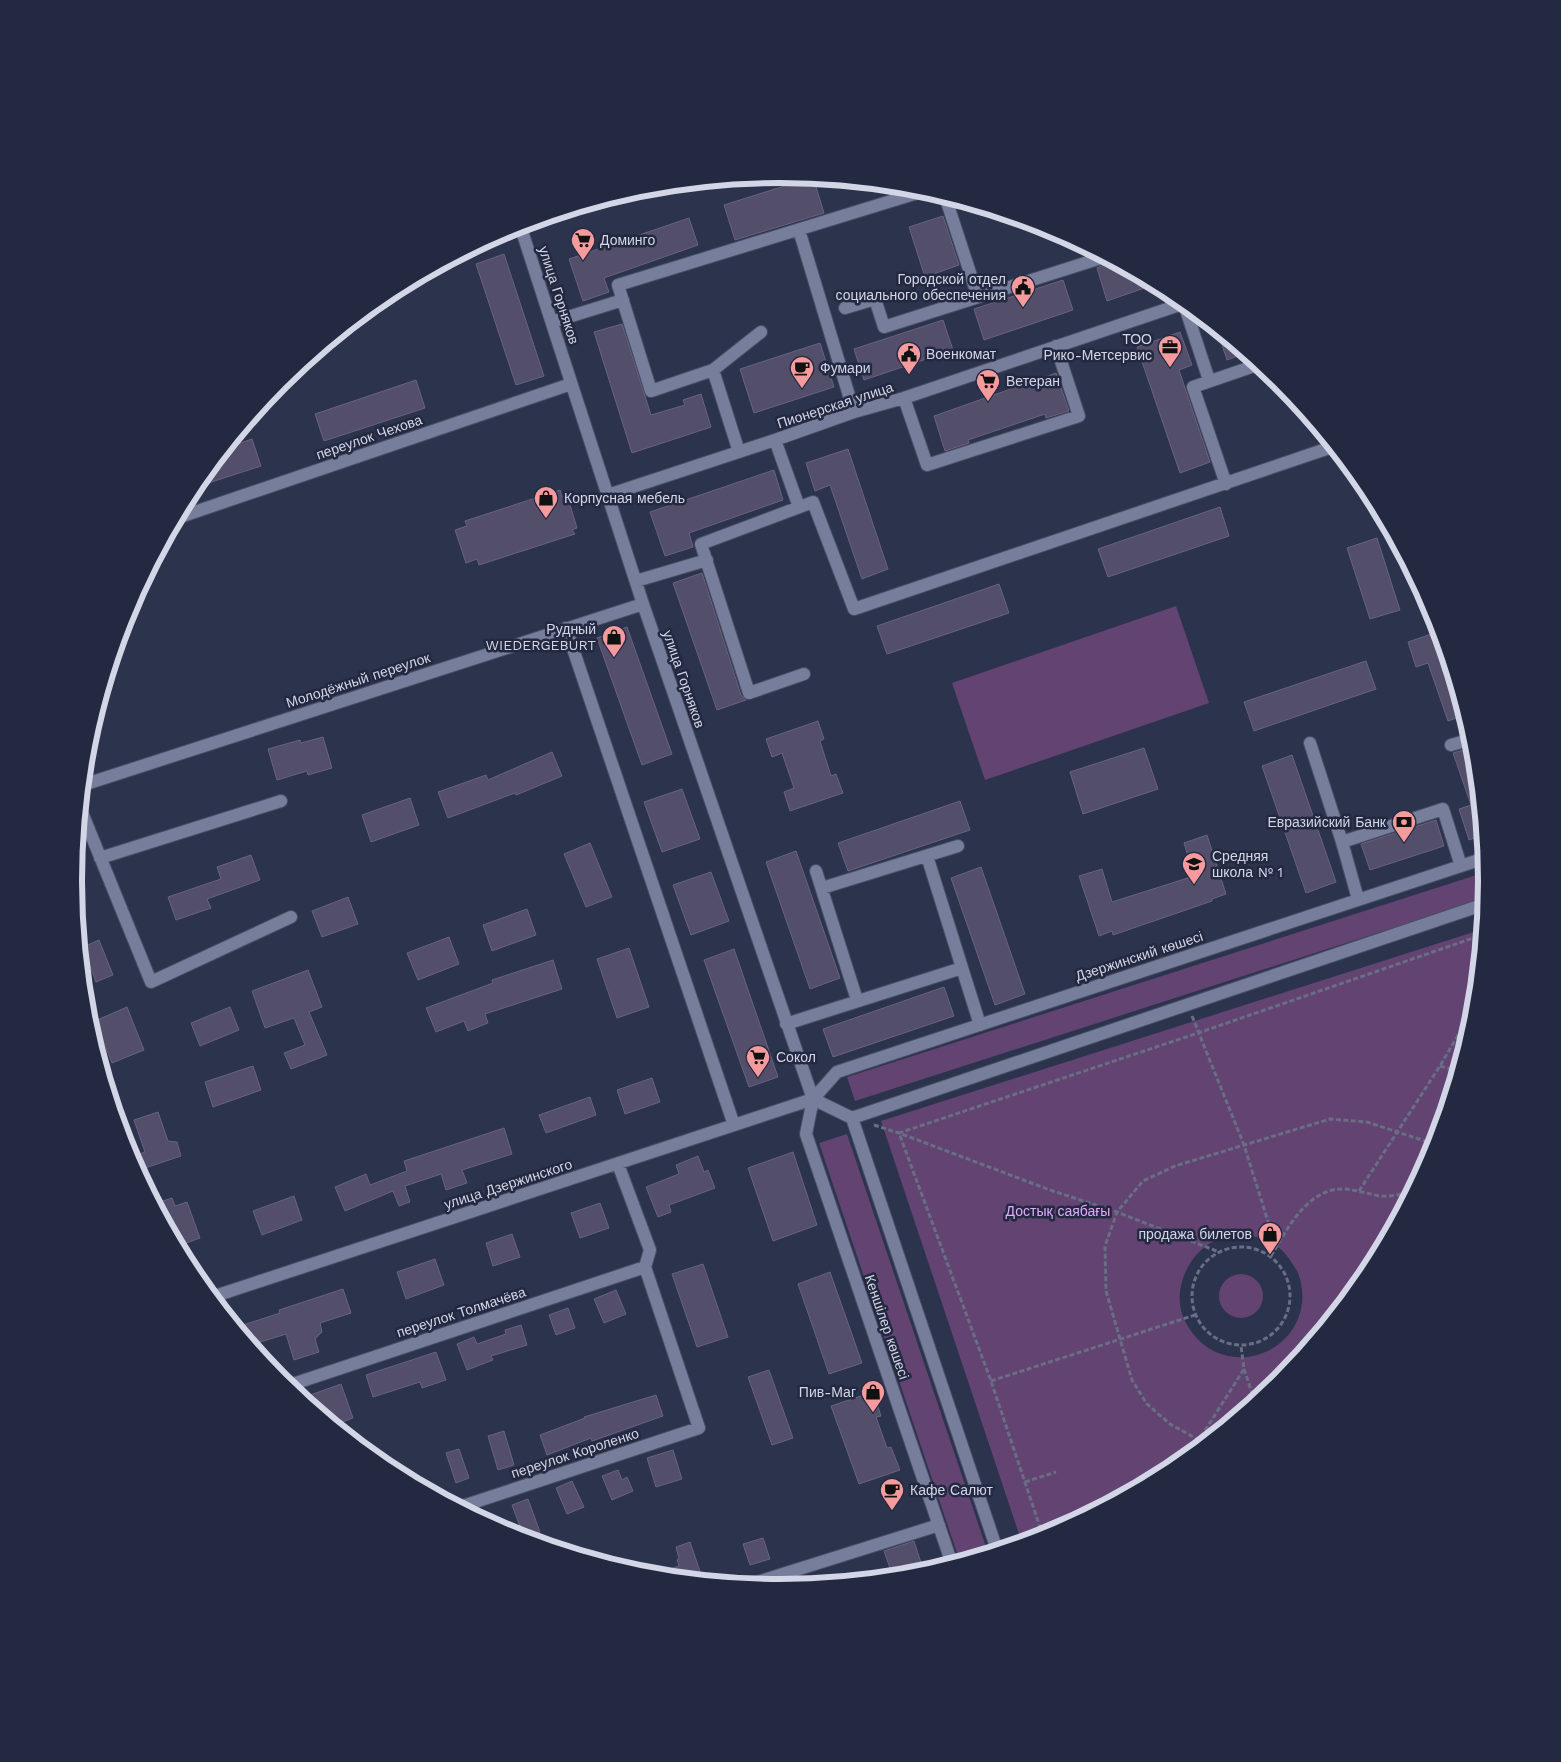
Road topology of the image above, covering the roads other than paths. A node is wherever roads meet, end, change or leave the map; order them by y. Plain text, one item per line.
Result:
1 (911, 195) edge
2 (947, 204) edge
3 (799, 230) junction
4 (522, 232) edge
5 (1097, 259) edge
6 (978, 297) junction
7 (623, 300) junction
8 (1176, 307) edge
9 (845, 308) dead end
10 (1189, 315) edge
11 (552, 322) junction
12 (761, 332) dead end
13 (1056, 346) junction
14 (1252, 366) edge
15 (713, 370) junction
16 (1209, 380) junction
17 (571, 384) junction
18 (904, 398) junction
19 (854, 412) junction
20 (775, 440) junction
21 (1328, 448) edge
22 (739, 452) junction
23 (1226, 484) junction
24 (608, 495) junction
25 (798, 507) junction
26 (187, 515) edge
27 (707, 560) junction
28 (636, 581) junction
29 (643, 604) junction
30 (566, 628) junction
31 (804, 674) dead end
32 (1464, 741) edge
33 (1310, 743) dead end
34 (1451, 745) dead end
35 (89, 783) edge
36 (281, 801) dead end
37 (85, 821) edge
38 (1342, 842) junction
39 (958, 846) dead end
40 (927, 856) junction
41 (100, 858) junction
42 (1478, 861) edge
43 (1462, 866) junction
44 (816, 871) dead end
45 (822, 888) junction
46 (1358, 899) junction
47 (1477, 907) edge
48 (291, 917) dead end
49 (962, 968) junction
50 (856, 1000) junction
51 (786, 1024) junction
52 (980, 1025) junction
53 (813, 1099) junction
54 (852, 1118) junction
55 (734, 1125) junction
56 (618, 1164) junction
57 (645, 1267) junction
58 (219, 1295) edge
59 (296, 1383) edge
60 (467, 1505) edge
61 (939, 1525) junction
62 (995, 1545) edge
63 (950, 1558) edge
64 (768, 1579) edge

1 - 3 street
2 - 6 street
3 - 7 street
3 - 19 street
4 - 11 street, улица Горняков
5 - 6 street
6 - 9 street
7 - 11 street
7 - 15 street
8 - 13 street, Пионерская улица
10 - 16 street
11 - 17 street, улица Горняков
12 - 15 street
13 - 18 street, Пионерская улица
13 - 18 street
14 - 16 street
15 - 22 street
16 - 23 street
17 - 24 street, улица Горняков
17 - 26 street, переулок Чехова
18 - 19 street, Пионерская улица
19 - 20 street, Пионерская улица
20 - 22 street, Пионерская улица
20 - 25 street
21 - 23 street
22 - 24 street, Пионерская улица
23 - 25 street
24 - 28 street, улица Горняков
25 - 27 street
27 - 28 street
27 - 31 street
28 - 29 street, улица Горняков
29 - 30 street, Молодёжный переулок
29 - 51 street, улица Горняков
30 - 35 street, Молодёжный переулок
30 - 55 street
32 - 34 street
33 - 38 street
36 - 41 street
37 - 41 street
38 - 43 street
38 - 46 street
39 - 40 street
40 - 45 street
40 - 49 street
41 - 48 street
42 - 43 street, Дзержинский көшесі
43 - 46 street, Дзержинский көшесі
44 - 45 street
45 - 50 street
46 - 52 street, Дзержинский көшесі
47 - 54 street
49 - 50 street
49 - 52 street
50 - 51 street
51 - 53 street, улица Горняков
52 - 53 street, Дзержинский көшесі
53 - 54 street
53 - 55 street, улица Дзержинского
53 - 61 street, Кеншілер көшесі
54 - 62 street
55 - 56 street, улица Дзержинского
56 - 57 street
56 - 58 street, улица Дзержинского
57 - 59 street, переулок Толмачёва
57 - 60 street, переулок Короленко
61 - 63 street, Кеншілер көшесі
61 - 64 street

